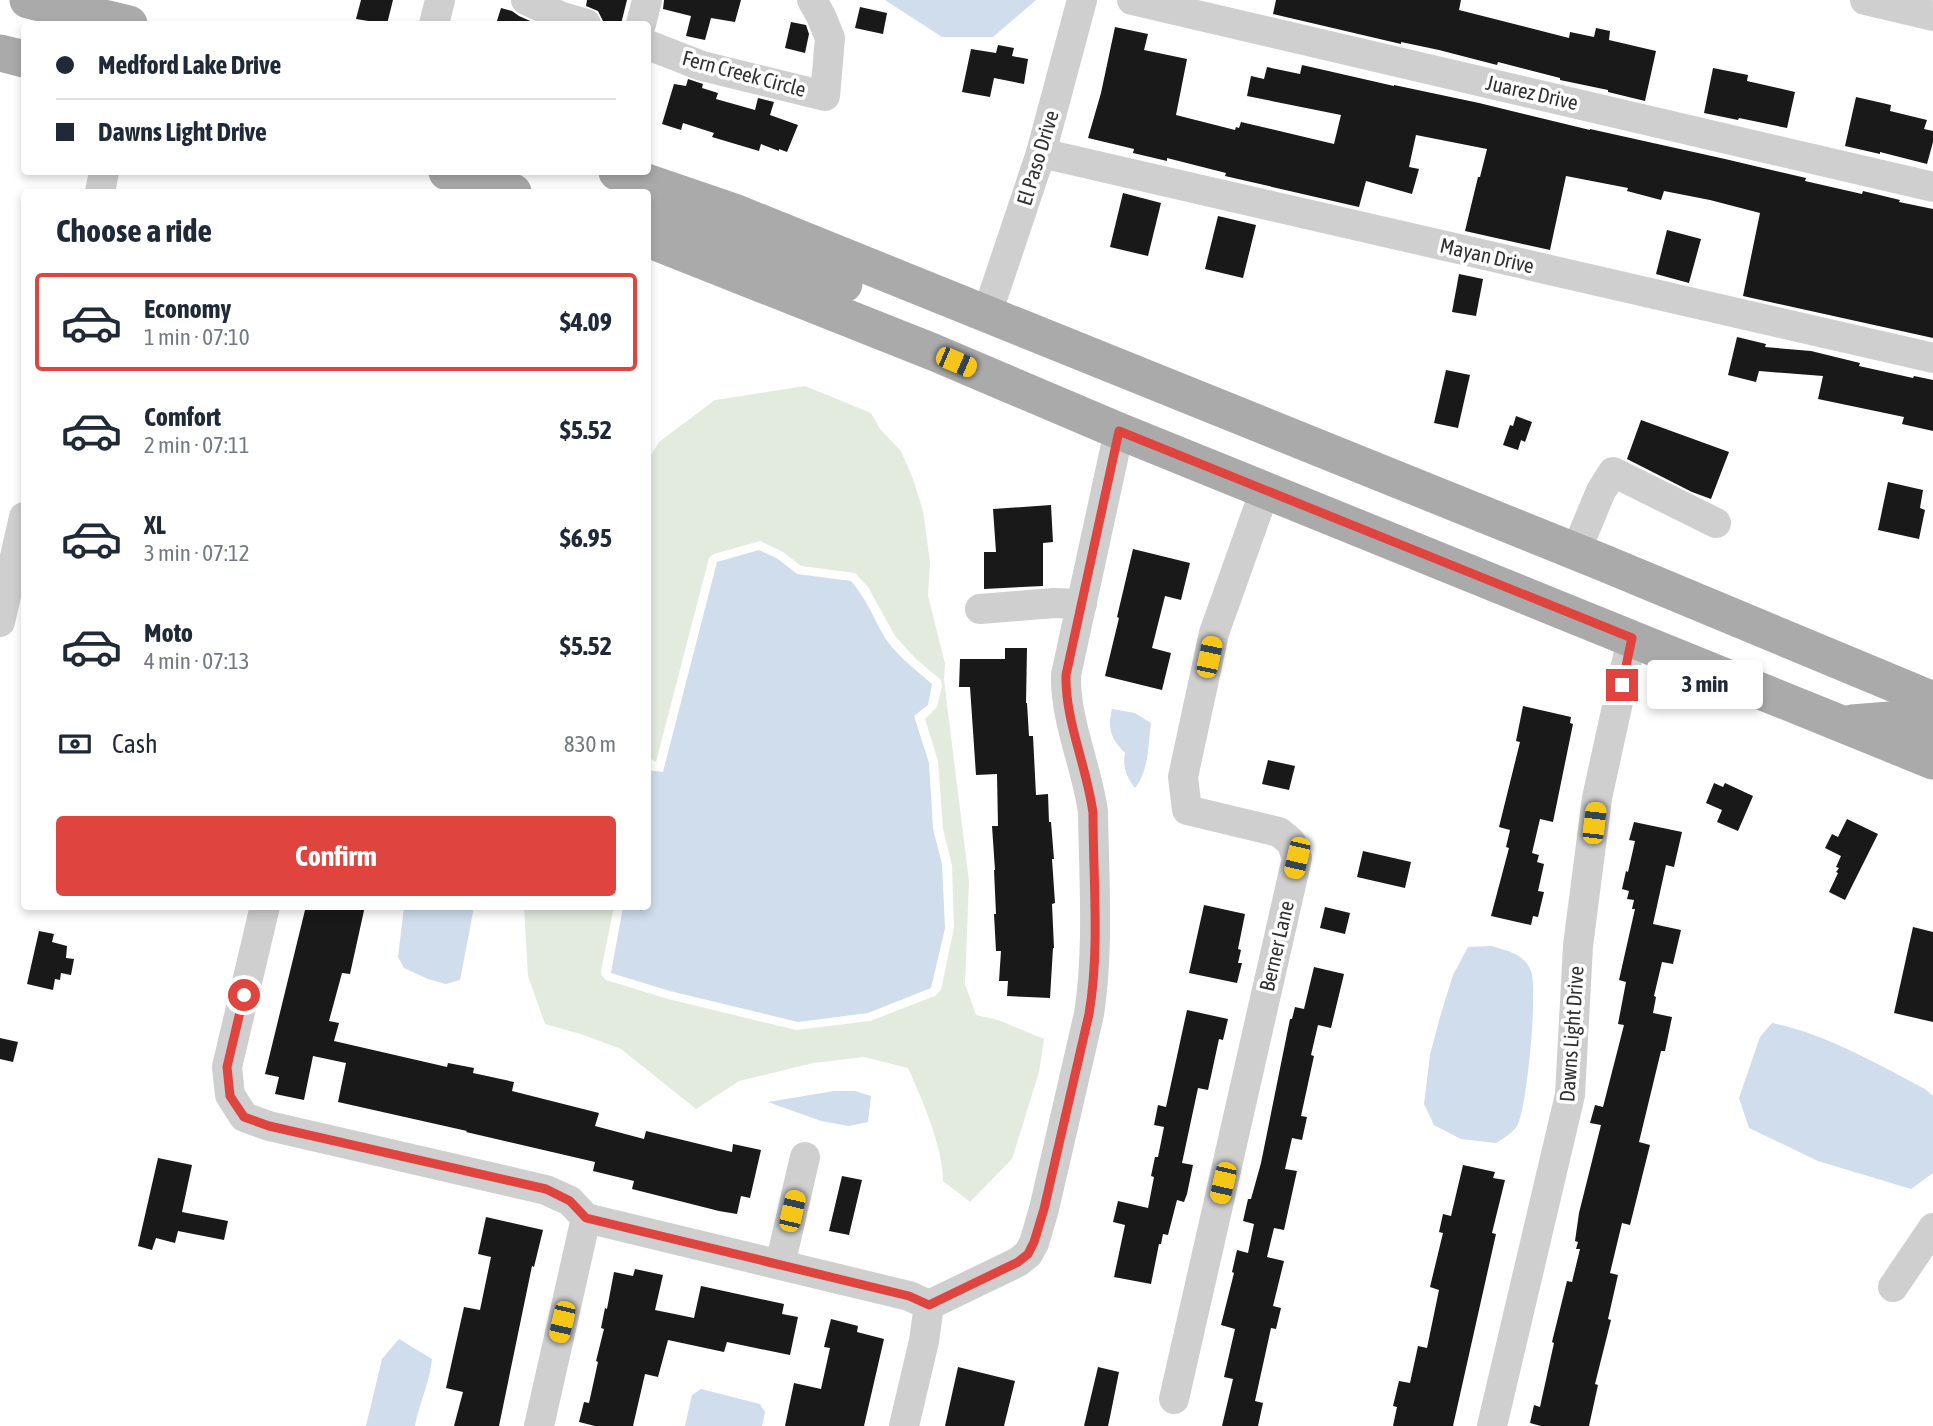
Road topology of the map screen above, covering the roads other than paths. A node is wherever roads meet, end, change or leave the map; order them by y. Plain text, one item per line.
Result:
1 (29, 0) edge
2 (440, 0) edge
3 (526, 0) edge
4 (647, 0) edge
5 (812, 0) edge
6 (1082, 0) edge
7 (1132, 0) edge
8 (1865, 0) edge
9 (1933, 16) edge
10 (116, 21) edge
11 (435, 21) edge
12 (576, 21) edge
13 (642, 21) edge
14 (651, 46) edge
15 (1041, 153) junction
16 (457, 175) edge
17 (626, 175) edge
18 (1933, 187) edge
19 (503, 189) edge
20 (651, 216) edge
21 (651, 240) edge
22 (987, 314) junction
23 (1933, 358) edge
24 (1119, 431) junction
25 (1265, 490) junction
26 (1716, 523) dead end
27 (21, 530) edge
28 (1576, 551) junction
29 (1082, 604) junction
30 (980, 609) dead end
31 (0, 622) edge
32 (1632, 638) junction
33 (1933, 700) edge
34 (1844, 723) junction
35 (1933, 732) edge
36 (1933, 761) edge
37 (264, 910) edge
38 (805, 1157) dead end
39 (586, 1218) junction
40 (1933, 1227) edge
41 (780, 1265) junction
42 (1893, 1287) dead end
43 (929, 1305) junction
44 (1174, 1399) dead end
45 (539, 1426) edge
46 (904, 1426) edge
47 (1492, 1426) edge

1 - 10 main road
2 - 11 street
3 - 12 street
4 - 13 street
5 - 14 street, Fern Creek Circle
6 - 15 street, El Paso Drive
7 - 18 street, Juarez Drive
8 - 9 street
15 - 22 street, El Paso Drive
15 - 23 street, Mayan Drive
16 - 19 main road
17 - 22 main road
20 - 22 main road
21 - 24 main road
22 - 28 main road
24 - 25 main road
24 - 29 street
25 - 32 main road
25 - 44 street, Berner Lane
26 - 28 street
27 - 31 street
28 - 33 main road
29 - 30 street
29 - 43 street
32 - 34 main road
32 - 47 street, Dawns Light Drive
34 - 35 main road
34 - 36 main road
37 - 39 street
38 - 41 street
39 - 41 street
39 - 45 street
40 - 42 street
41 - 43 street
43 - 46 street

